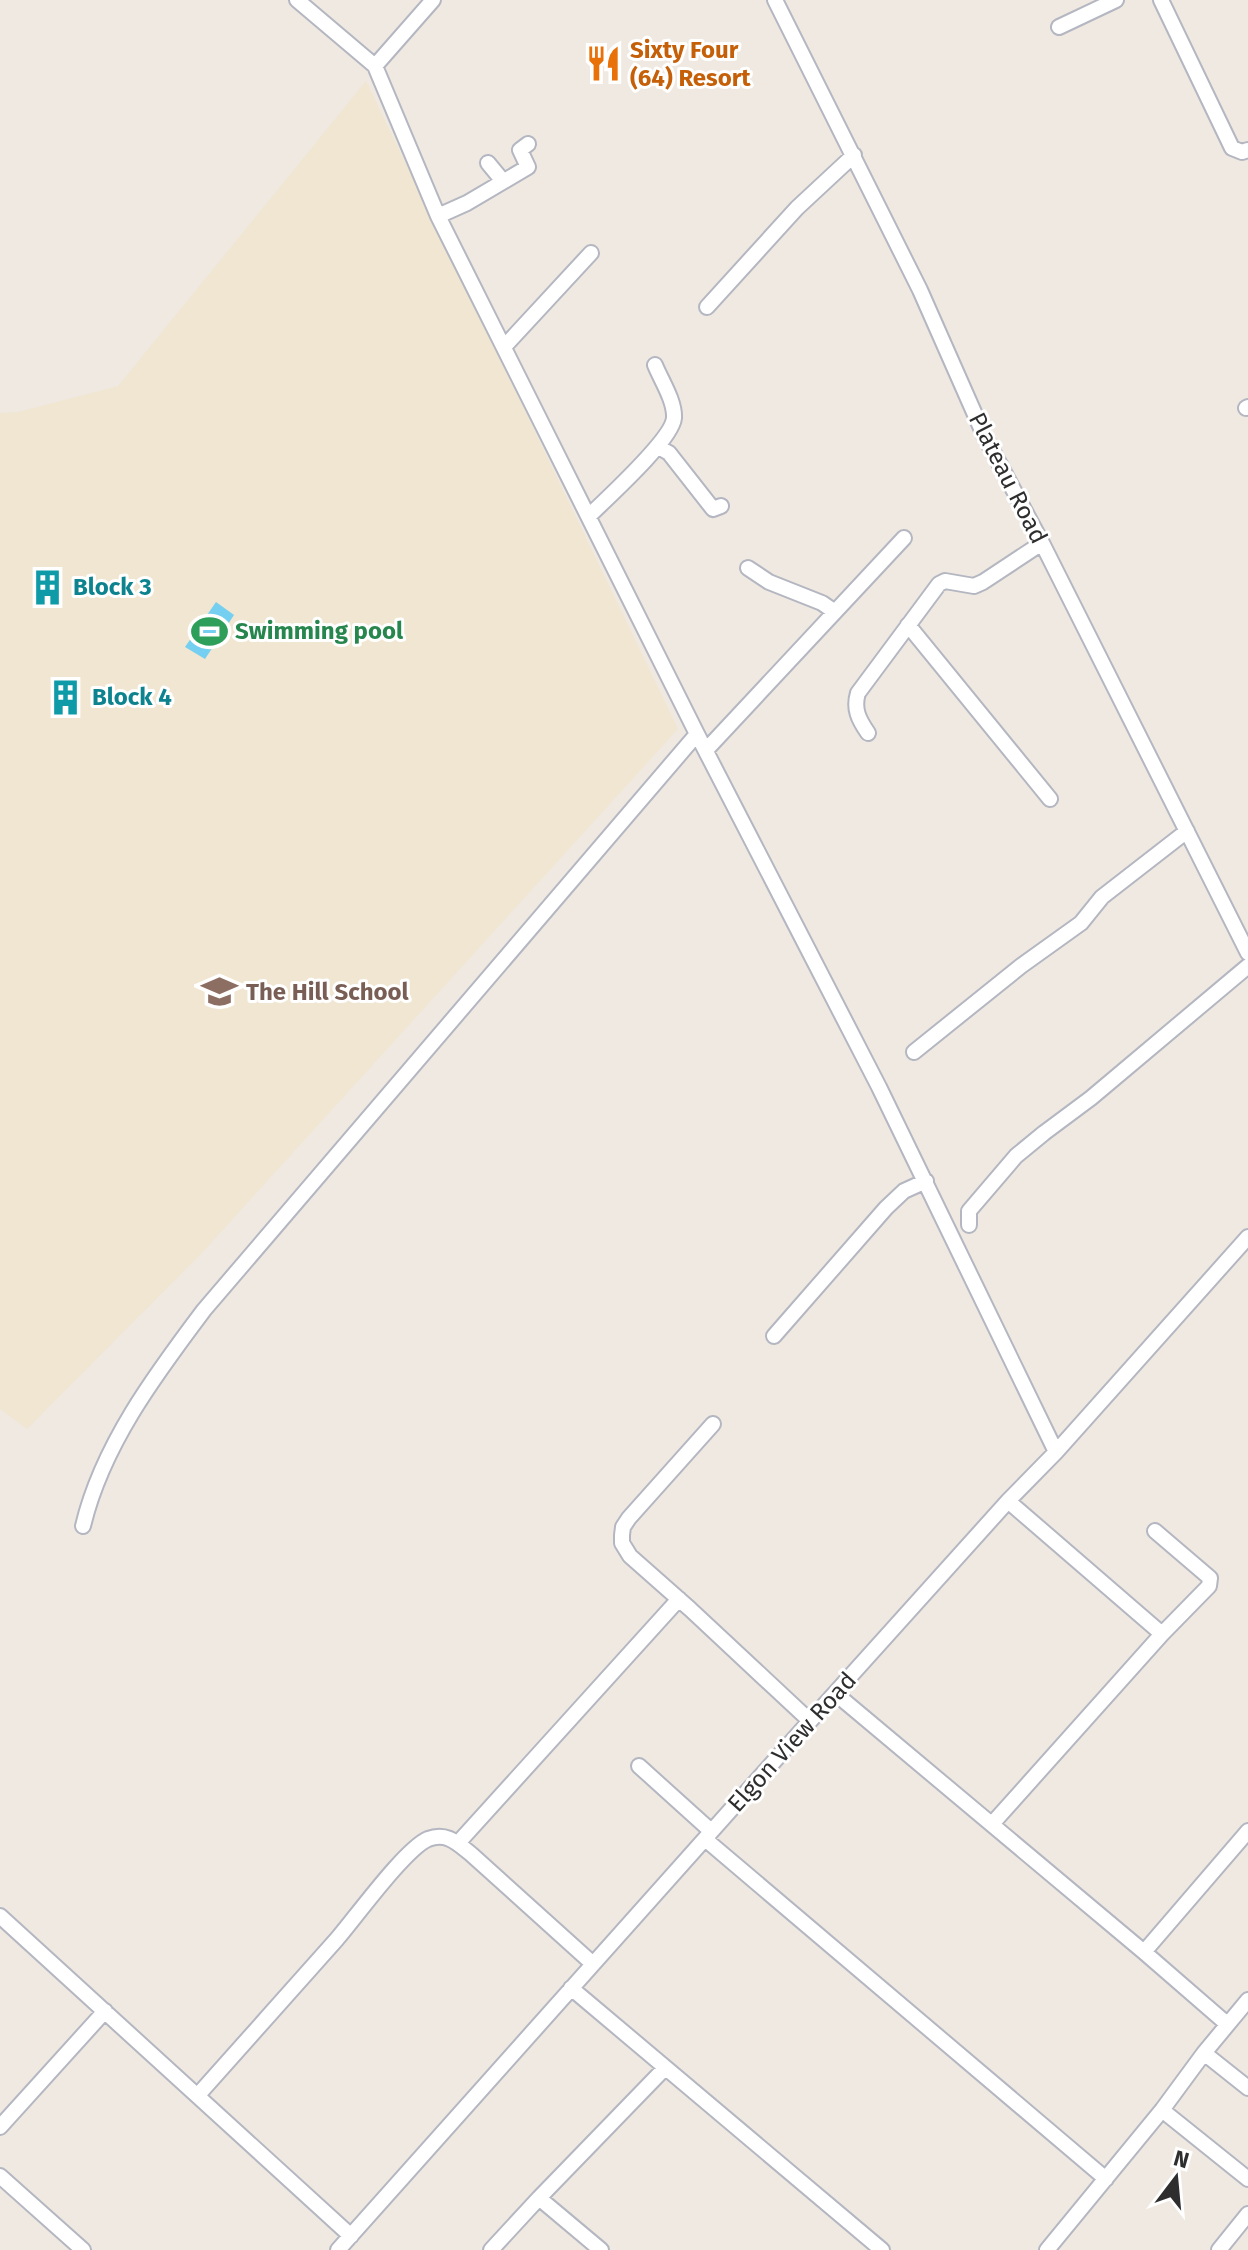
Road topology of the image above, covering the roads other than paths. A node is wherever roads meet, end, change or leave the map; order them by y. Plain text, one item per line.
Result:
1 (297, 0) edge
2 (433, 0) edge
3 (775, 0) edge
4 (1116, 0) edge
5 (1161, 0) edge
6 (1059, 27) dead end
7 (375, 66) junction
8 (528, 144) dead end
9 (1248, 150) edge
10 (854, 155) junction
11 (488, 163) dead end
12 (502, 180) junction
13 (438, 216) junction
14 (591, 253) dead end
15 (707, 307) dead end
16 (504, 347) junction
17 (655, 365) dead end
18 (655, 449) junction
19 (721, 506) dead end
20 (589, 516) junction
21 (904, 538) dead end
22 (1042, 543) junction
23 (748, 568) dead end
24 (835, 612) junction
25 (908, 625) junction
26 (868, 733) dead end
27 (697, 734) junction
28 (707, 749) junction
29 (1050, 799) dead end
30 (1187, 831) junction
31 (1248, 953) edge
32 (1248, 966) edge
33 (914, 1052) dead end
34 (926, 1181) junction
35 (969, 1225) dead end
36 (1248, 1237) edge
37 (774, 1336) dead end
38 (713, 1424) dead end
39 (1056, 1452) junction
40 (1008, 1501) junction
41 (83, 1526) dead end
42 (1155, 1531) dead end
43 (679, 1599) junction
44 (1162, 1634) junction
45 (836, 1694) junction
46 (810, 1721) junction
47 (639, 1766) dead end
48 (992, 1824) junction
49 (1248, 1831) edge
50 (708, 1835) junction
51 (458, 1843) junction
52 (0, 1916) edge
53 (1144, 1952) junction
54 (593, 1964) junction
55 (571, 1988) junction
56 (1248, 2000) edge
57 (105, 2011) junction
58 (1227, 2024) junction
59 (1204, 2053) junction
60 (665, 2068) junction
61 (1248, 2088) edge
62 (198, 2095) junction
63 (1162, 2110) junction
64 (0, 2127) edge
65 (0, 2176) edge
66 (1106, 2179) junction
67 (1248, 2179) edge
68 (539, 2198) junction
69 (1248, 2214) edge
70 (351, 2236) junction
71 (83, 2250) edge
72 (338, 2250) edge
73 (491, 2250) edge
74 (601, 2250) edge
75 (882, 2250) edge
76 (1047, 2250) edge
77 (1219, 2250) edge

1 - 7 street
2 - 7 street
3 - 10 street, Plateau Road
4 - 6 street
5 - 9 street
7 - 13 street
8 - 12 street
10 - 15 street
10 - 22 street, Plateau Road
11 - 12 street
12 - 13 street
13 - 16 street
14 - 16 street
16 - 20 street
17 - 18 street
18 - 19 street
18 - 20 street
20 - 27 street
21 - 24 street
22 - 25 street
22 - 30 street, Plateau Road
23 - 24 street
24 - 28 street
25 - 26 street
25 - 29 street
27 - 28 street
27 - 41 street
28 - 34 street
30 - 31 street, Plateau Road
30 - 33 street
32 - 35 street
34 - 37 street
34 - 39 street
36 - 39 street, Elgon View Road
38 - 43 street
39 - 40 street, Elgon View Road
40 - 44 street
40 - 45 street, Elgon View Road
42 - 44 street
43 - 46 street
43 - 51 street
44 - 48 street
45 - 46 street, Elgon View Road
45 - 48 street
46 - 50 street, Elgon View Road
47 - 50 street
48 - 53 street
49 - 53 street
50 - 54 street, Elgon View Road
50 - 66 street
51 - 54 street
51 - 62 street
52 - 57 street
53 - 58 street
54 - 55 street, Elgon View Road
55 - 60 street
55 - 70 street, Elgon View Road
56 - 58 street
57 - 62 street
57 - 64 street
58 - 59 street
59 - 61 street
59 - 63 street
60 - 68 street
60 - 75 street
62 - 70 street
63 - 66 street
63 - 67 street
65 - 71 street
66 - 76 street
68 - 73 street
68 - 74 street
69 - 77 street
70 - 72 street, Elgon View Road

